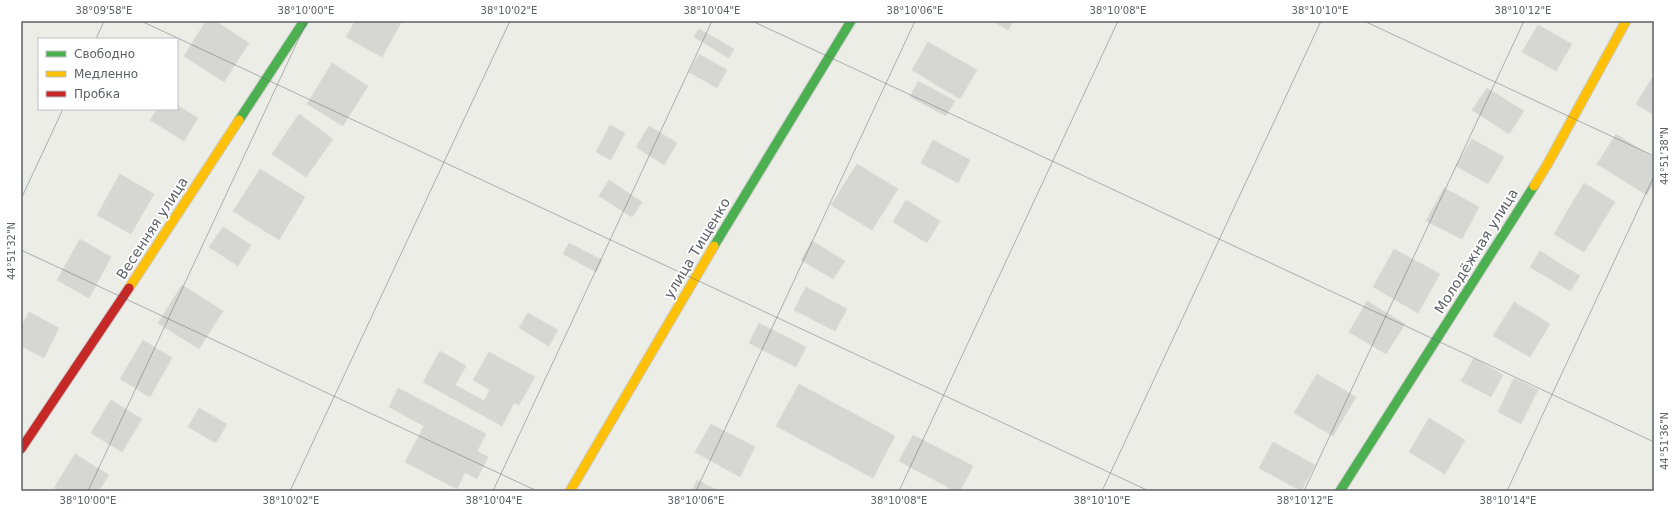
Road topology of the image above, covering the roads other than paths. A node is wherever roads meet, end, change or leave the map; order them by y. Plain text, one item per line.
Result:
1 (304, 21) edge
2 (852, 21) edge
3 (1626, 21) edge
4 (21, 449) edge
5 (570, 491) edge
6 (1340, 491) edge

1 - 4 street, Весенняя улица
2 - 5 street, улица Тищенко
3 - 6 street, Молодёжная улица

